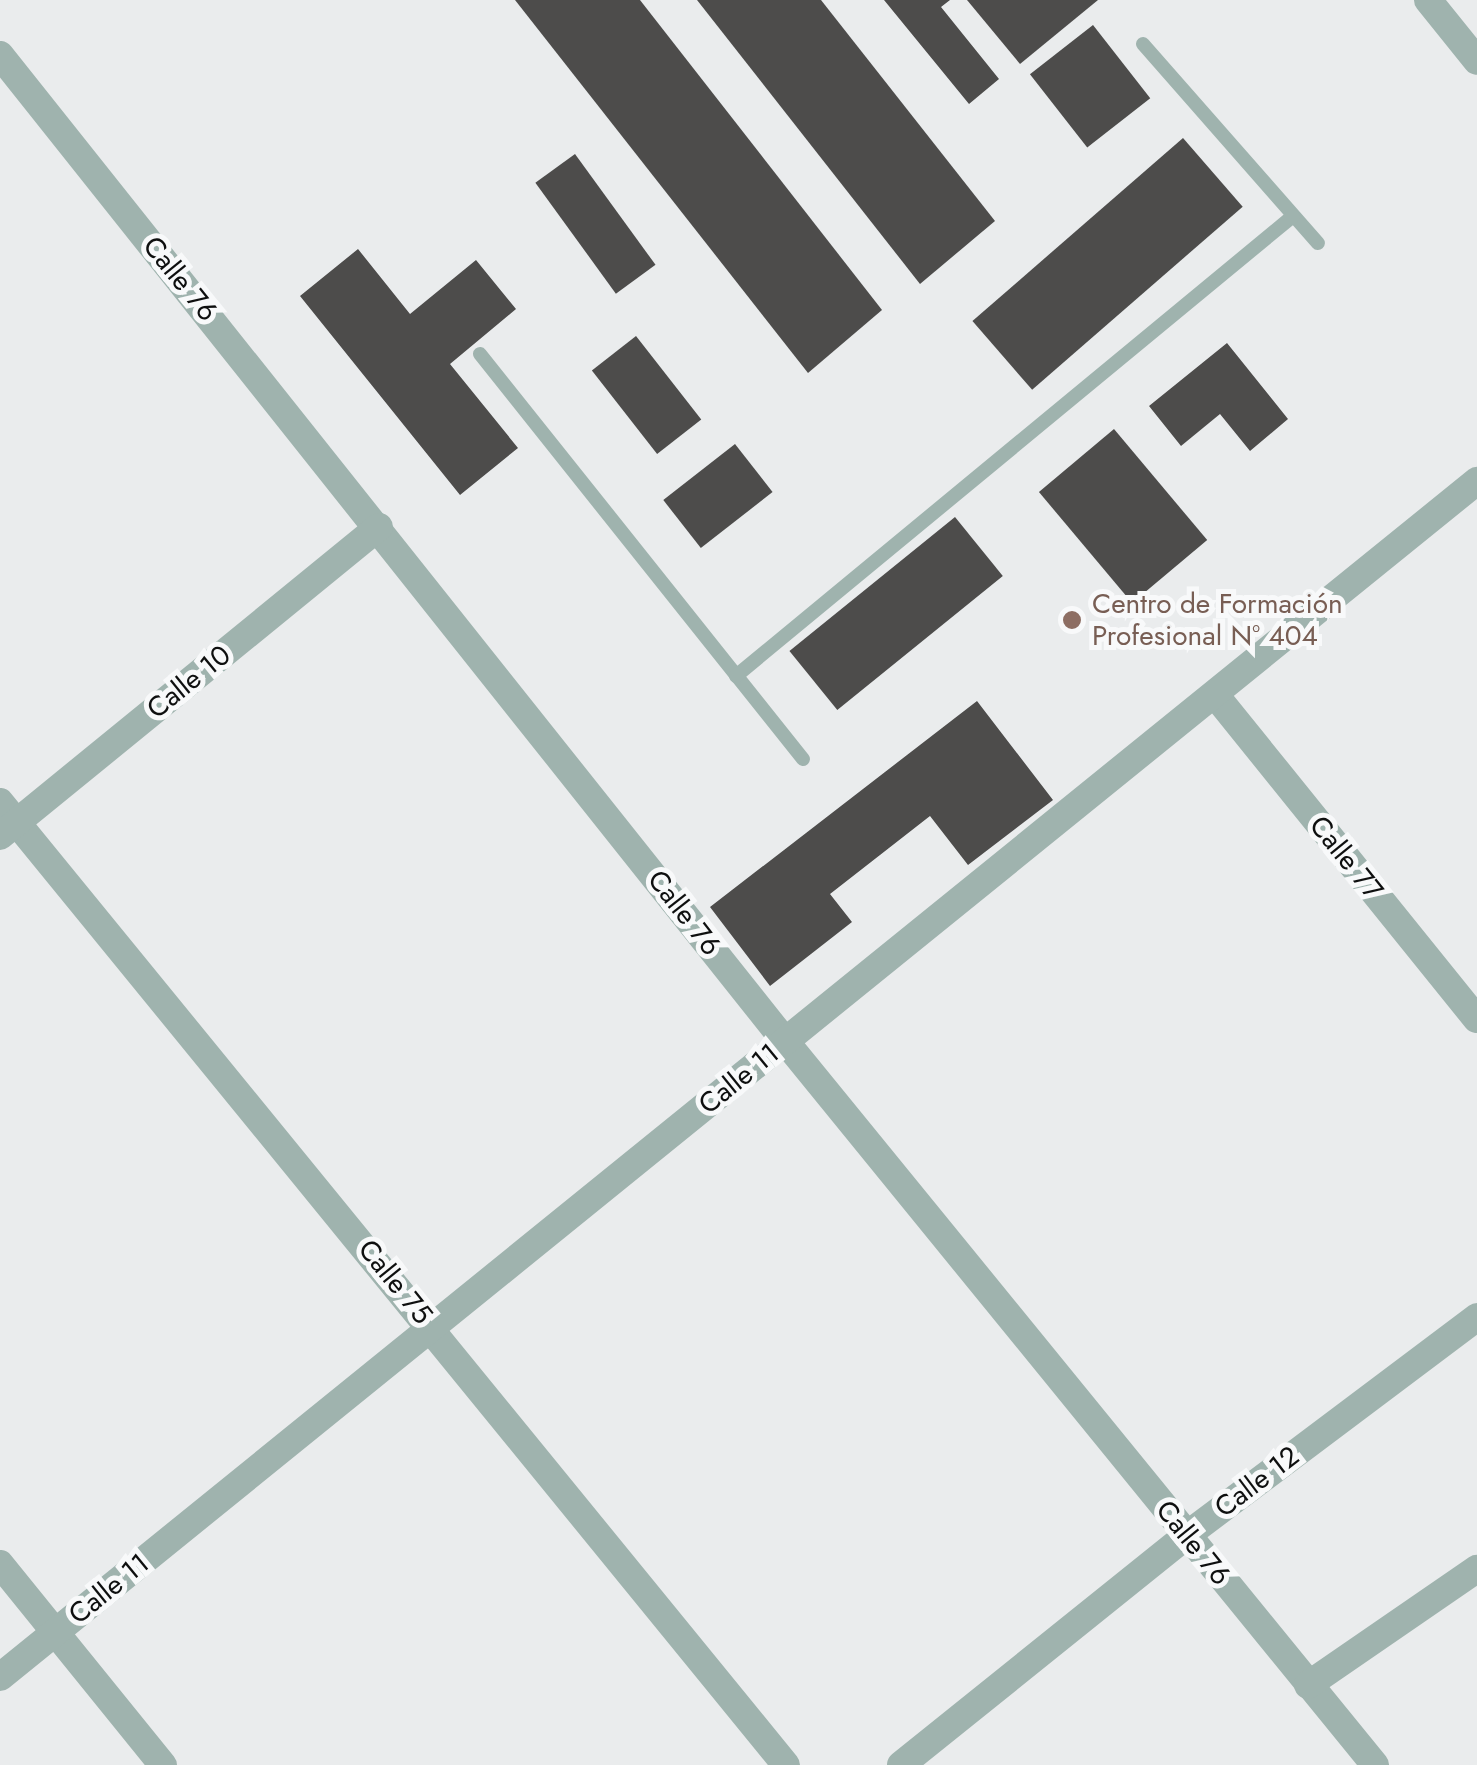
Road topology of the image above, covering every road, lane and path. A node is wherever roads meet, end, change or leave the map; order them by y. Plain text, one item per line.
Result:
1 (1428, 0) edge
2 (1143, 44) dead end
3 (0, 55) edge
4 (1477, 61) edge
5 (1293, 216) junction
6 (1318, 244) dead end
7 (480, 354) dead end
8 (1477, 481) edge
9 (379, 527) junction
10 (736, 676) junction
11 (1216, 696) junction
12 (803, 759) dead end
13 (5, 820) edge
14 (1477, 1020) edge
15 (786, 1041) junction
16 (1477, 1317) edge
17 (433, 1328) junction
18 (1187, 1535) junction
19 (0, 1564) edge
20 (1477, 1569) edge
21 (56, 1633) junction
22 (0, 1678) edge
23 (1308, 1684) junction
24 (162, 1765) edge
25 (786, 1765) edge
26 (901, 1765) edge
27 (1375, 1765) edge

1 - 4 street
2 - 5 lane
3 - 9 street, Calle 76
5 - 6 lane
5 - 10 lane
7 - 10 lane
8 - 11 street, Calle 11
9 - 13 street, Calle 10
9 - 15 street, Calle 76
10 - 12 lane
11 - 14 street, Calle 77
11 - 15 street, Calle 11
13 - 17 street, Calle 75
15 - 17 street, Calle 11
15 - 18 street, Calle 76
16 - 18 street, Calle 12
17 - 21 street, Calle 11
17 - 25 street, Calle 75
18 - 23 street, Calle 76
18 - 26 street, Calle 12
19 - 21 street
20 - 23 street
21 - 22 street, Calle 11
21 - 24 street
23 - 27 street, Calle 76

